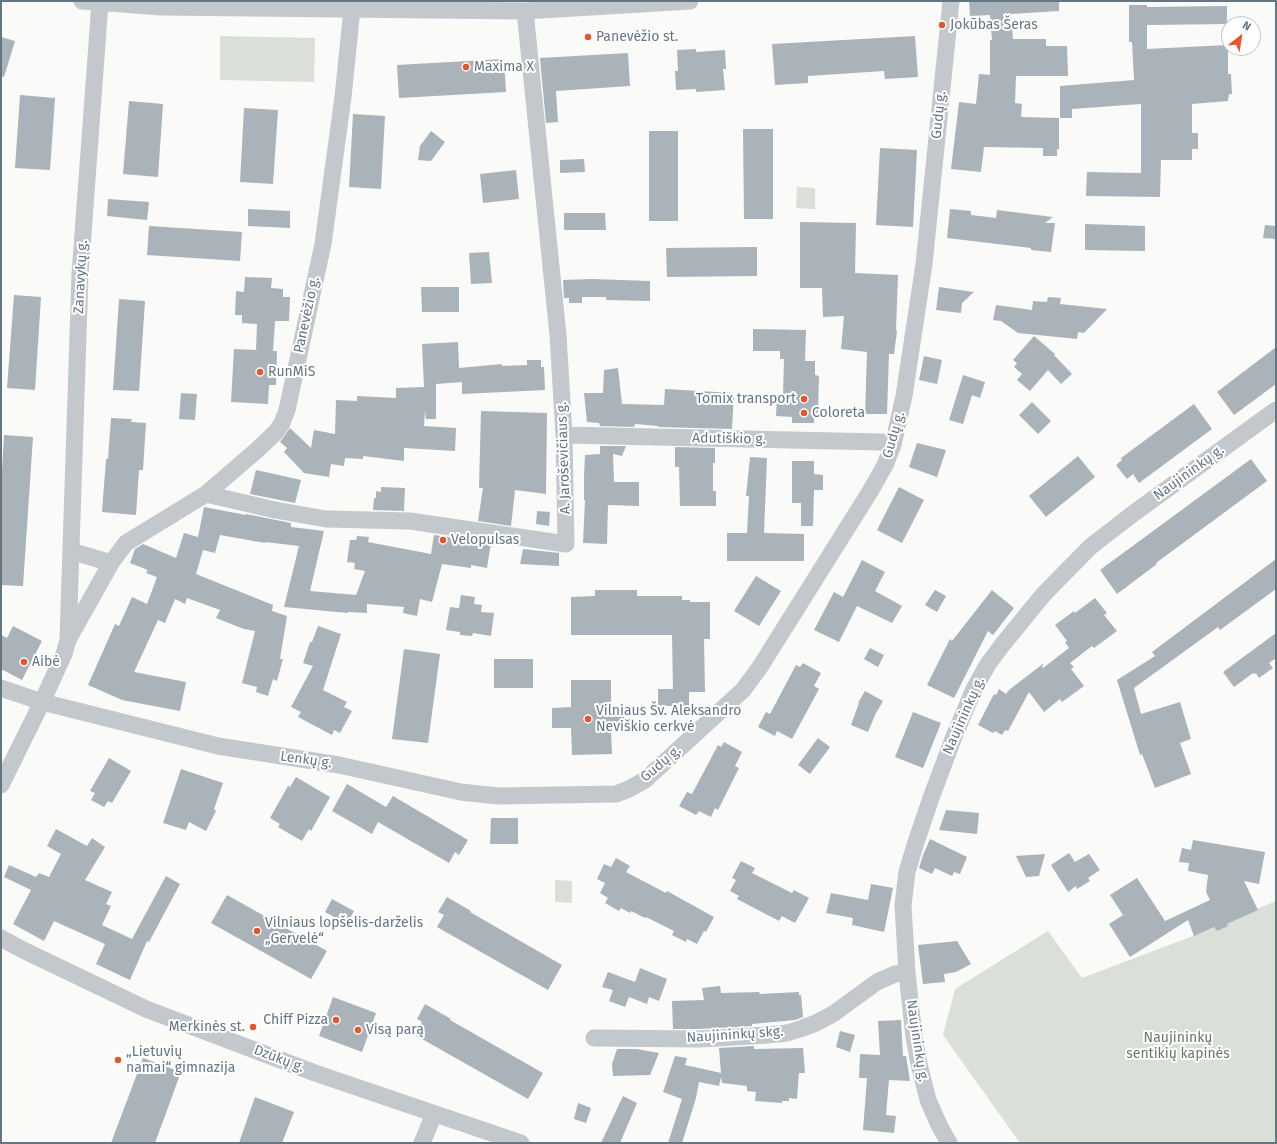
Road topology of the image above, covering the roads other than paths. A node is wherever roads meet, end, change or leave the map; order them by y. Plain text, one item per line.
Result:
1 (82, 1) edge
2 (690, 1) edge
3 (951, 1) edge
4 (100, 3) junction
5 (352, 8) junction
6 (525, 11) junction
7 (1276, 410) edge
8 (564, 435) junction
9 (893, 445) junction
10 (206, 494) junction
11 (71, 551) junction
12 (111, 563) junction
13 (68, 640) junction
14 (1, 688) edge
15 (42, 702) junction
16 (1, 785) edge
17 (616, 794) joint
18 (1, 938) edge
19 (907, 973) junction
20 (594, 1038) dead end
21 (434, 1114) junction
22 (422, 1143) edge
23 (521, 1143) edge
24 (949, 1143) edge

1 - 4 street
2 - 6 street
3 - 9 street, Gudų g.
4 - 5 street
4 - 11 street, Zanavykų g.
5 - 6 street
5 - 10 street, Panevėžio g.
6 - 8 street, A. Jaroševičiaus g.
7 - 19 street, Naujininkų g.
8 - 9 street, Adutiškio g.
8 - 10 street, A. Jaroševičiaus g.
9 - 17 street, Gudų g.
10 - 12 street, Panevėžio g.
11 - 12 street
11 - 13 street, Panevėžio g.
12 - 13 street, Panevėžio g.
13 - 15 street, Panevėžio g.
14 - 15 street, Lenkų g.
15 - 16 street, Panevėžio g.
15 - 17 street, Lenkų g.
18 - 21 street, Dzūkų g.
19 - 20 street, Naujininkų skg.
19 - 24 street, Naujininkų g.
21 - 22 street
21 - 23 street, Dzūkų g.

